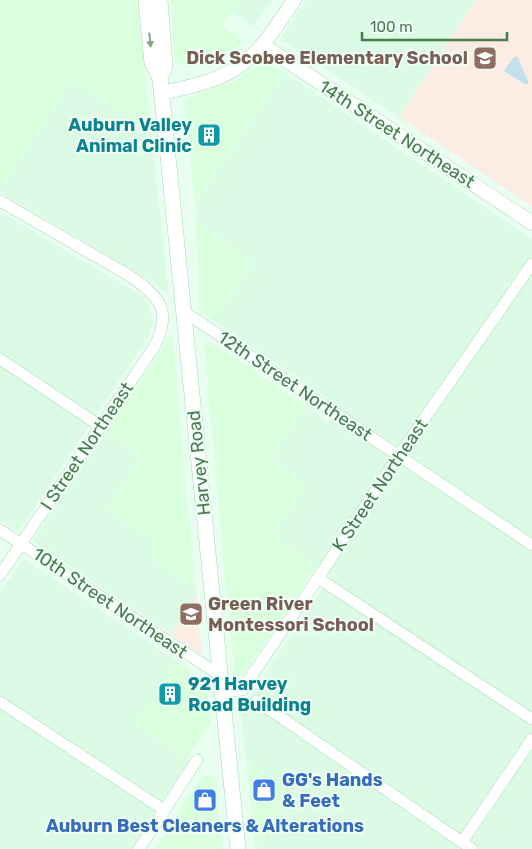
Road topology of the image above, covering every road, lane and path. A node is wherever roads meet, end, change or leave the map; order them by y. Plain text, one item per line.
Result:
1 (146, 0) edge
2 (160, 0) edge
3 (294, 0) edge
4 (263, 45) junction
5 (160, 78) junction
6 (162, 93) junction
7 (0, 200) edge
8 (532, 223) edge
9 (532, 264) edge
10 (183, 311) junction
11 (0, 359) edge
12 (100, 426) junction
13 (399, 455) junction
14 (0, 530) edge
15 (21, 544) junction
16 (532, 545) edge
17 (0, 575) edge
18 (318, 578) junction
19 (221, 676) junction
20 (222, 692) junction
21 (257, 701) dead end
22 (0, 702) edge
23 (532, 719) edge
24 (532, 738) edge
25 (197, 760) dead end
26 (164, 810) junction
27 (462, 842) junction
28 (139, 849) edge
29 (238, 849) edge
30 (472, 849) edge

1 -> 5 main road, Harvey Road
2 - 5 main road, Harvey Road
3 - 4 street
4 - 6 street
4 - 8 street, 14th Street Northeast
5 - 6 main road, Harvey Road
6 - 10 main road, Harvey Road
7 - 12 street, I Street Northeast
9 - 13 street, K Street Northeast
10 - 13 street, 12th Street Northeast
10 - 19 main road, Harvey Road
11 - 12 street
12 - 15 street, I Street Northeast
13 - 16 street, 12th Street Northeast
13 - 18 street, K Street Northeast
14 - 15 street, 10th Street Northeast
15 - 17 street, I Street Northeast
15 - 19 street, 10th Street Northeast
18 - 20 street, K Street Northeast
18 - 23 street
19 - 20 main road, Harvey Road
20 - 29 main road, Harvey Road
21 - 27 street
22 - 26 street
24 - 27 street
25 - 26 street
26 - 28 street
27 - 30 street

